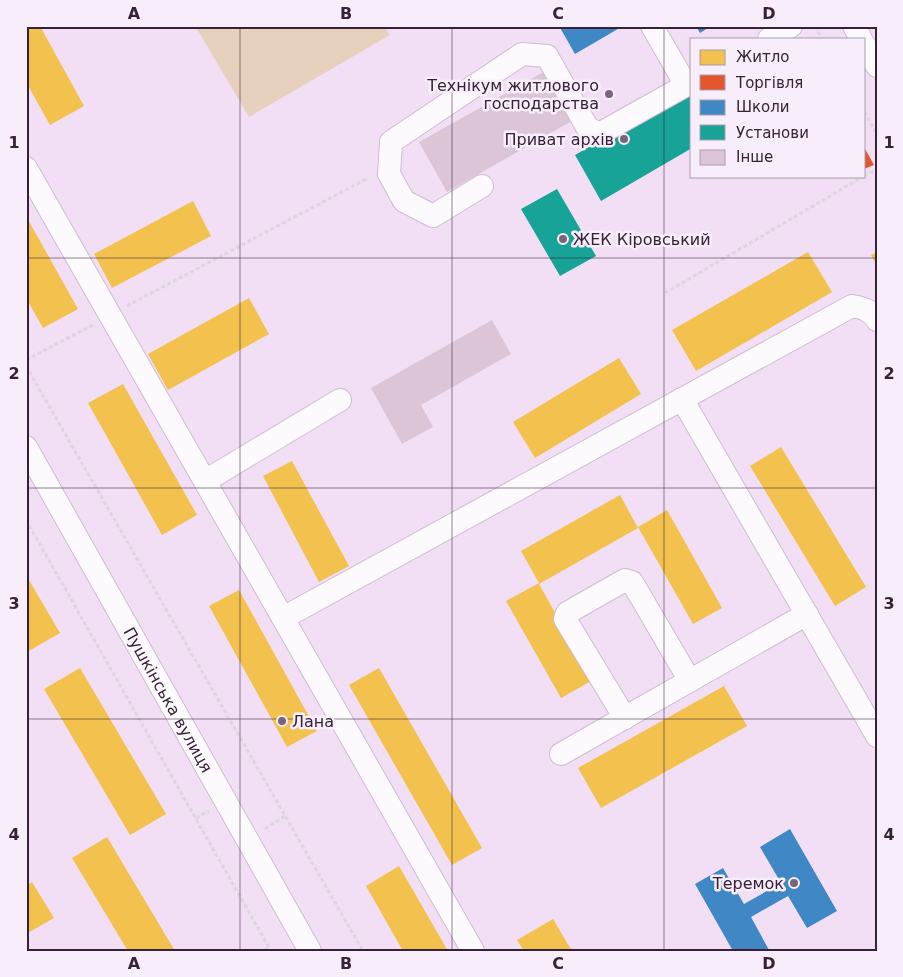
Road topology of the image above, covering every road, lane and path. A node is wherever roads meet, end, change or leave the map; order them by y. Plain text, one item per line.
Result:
1 (652, 26) edge
2 (791, 26) edge
3 (815, 26) edge
4 (854, 26) edge
5 (771, 38) edge
6 (821, 38) edge
7 (860, 38) edge
8 (866, 47) edge
9 (877, 66) edge
10 (689, 83) edge
11 (866, 115) edge
12 (877, 134) edge
13 (26, 168) edge
14 (376, 174) dead end
15 (861, 178) edge
16 (482, 186) dead end
17 (665, 293) dead end
18 (110, 315) junction
19 (877, 320) edge
20 (26, 360) edge
21 (26, 366) edge
22 (682, 399) junction
23 (340, 400) dead end
24 (26, 447) edge
25 (205, 481) junction
26 (26, 520) edge
27 (807, 614) junction
28 (283, 618) junction
29 (690, 681) junction
30 (625, 718) junction
31 (877, 736) edge
32 (561, 754) dead end
33 (268, 946) junction
34 (265, 951) edge
35 (271, 951) edge
36 (310, 951) edge
37 (362, 951) edge
38 (473, 951) edge

1 - 10 street
2 - 5 street
3 - 6 path
4 - 7 street
8 - 9 street
10 - 16 street
11 - 12 path
13 - 18 street
14 - 18 path
15 - 17 path
18 - 20 path
18 - 25 street
19 - 22 street
21 - 37 path
22 - 27 street
22 - 28 street
23 - 25 street
24 - 36 street, Пушкінська вулиця
25 - 28 street
26 - 33 path
27 - 29 street
27 - 31 street
28 - 38 street
29 - 30 street
29 - 30 street
30 - 32 street
33 - 34 path
33 - 35 path

